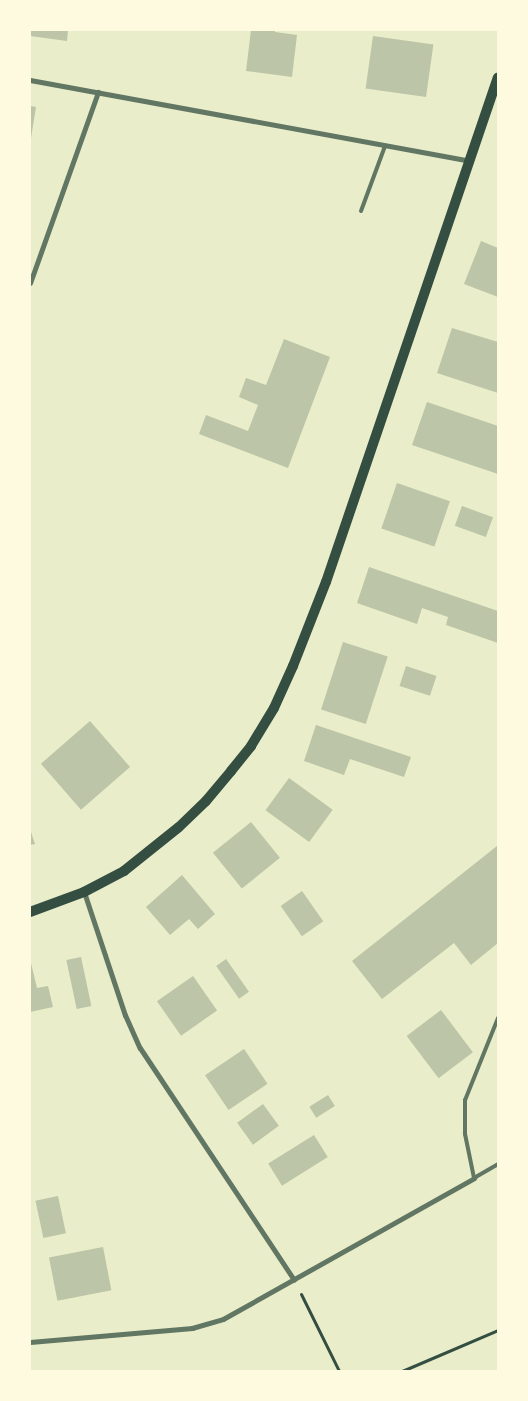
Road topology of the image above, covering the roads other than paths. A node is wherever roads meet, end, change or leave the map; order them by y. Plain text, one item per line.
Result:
1 (498, 77) edge
2 (30, 80) edge
3 (98, 92) junction
4 (385, 146) junction
5 (470, 161) junction
6 (361, 211) dead end
7 (30, 283) edge
8 (84, 892) junction
9 (30, 912) edge
10 (498, 1018) edge
11 (498, 1164) edge
12 (474, 1178) junction
13 (294, 1280) junction
14 (30, 1342) edge

1 - 5 main road
2 - 3 street
3 - 4 street
3 - 7 street
4 - 5 street
4 - 6 lane
5 - 8 main road
8 - 9 main road
8 - 13 street
10 - 12 lane
11 - 12 lane
12 - 13 street
13 - 14 street

